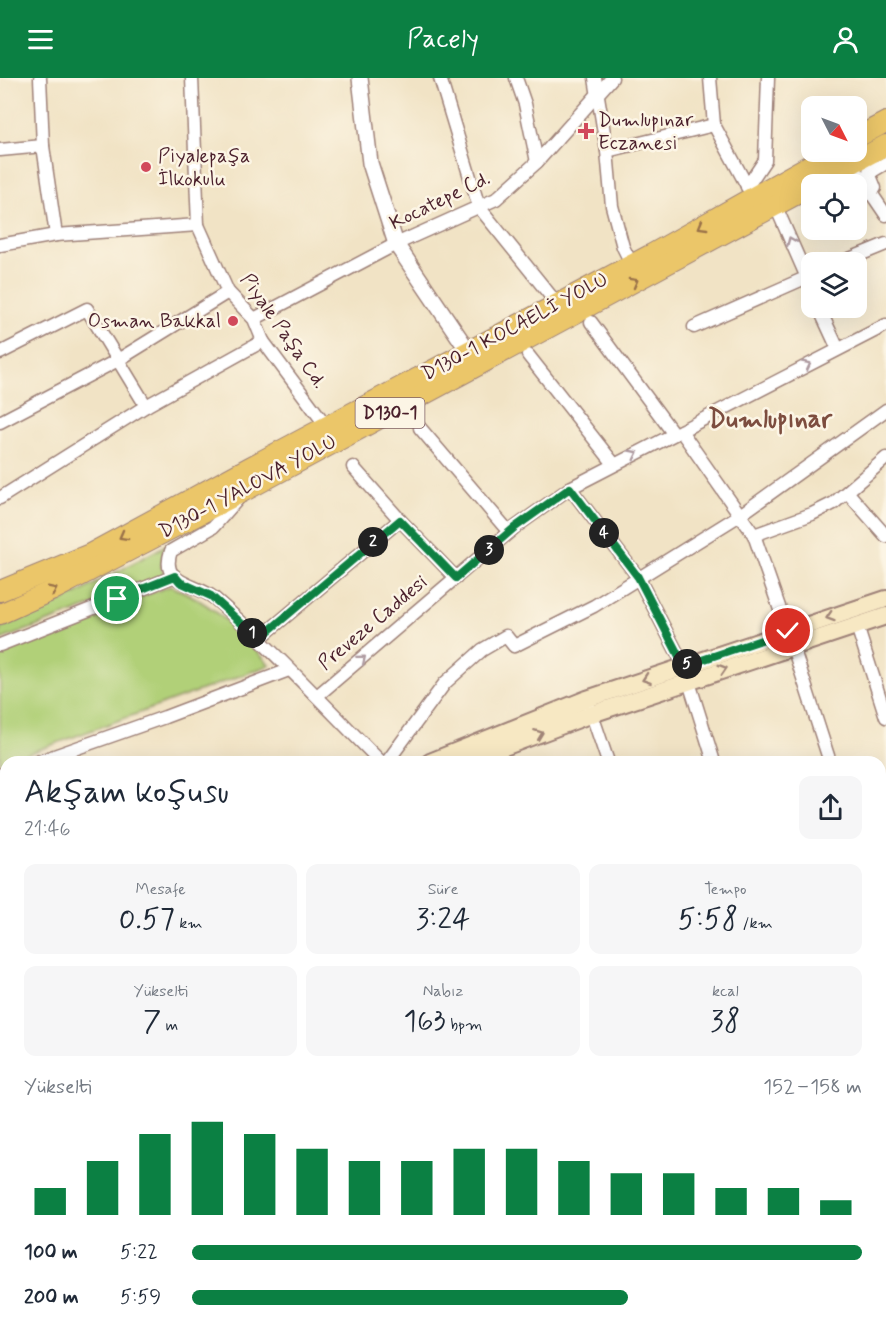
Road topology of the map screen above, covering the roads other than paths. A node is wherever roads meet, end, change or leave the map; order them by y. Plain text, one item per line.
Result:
1 (40, 78) edge
2 (192, 78) edge
3 (360, 78) edge
4 (440, 78) edge
5 (516, 78) edge
6 (595, 78) edge
7 (612, 78) edge
8 (710, 78) edge
9 (768, 78) edge
10 (598, 94) junction
11 (886, 122) edge
12 (714, 125) junction
13 (867, 132) edge
14 (43, 146) junction
15 (0, 150) edge
16 (607, 150) junction
17 (870, 158) edge
18 (537, 162) junction
19 (816, 162) edge
20 (836, 174) edge
21 (801, 187) edge
22 (760, 194) junction
23 (478, 207) junction
24 (886, 214) edge
25 (198, 225) junction
26 (56, 235) junction
27 (396, 244) junction
28 (886, 244) edge
29 (0, 245) edge
30 (866, 252) edge
31 (632, 265) junction
32 (801, 265) edge
33 (801, 285) edge
34 (228, 292) junction
35 (558, 305) junction
36 (824, 318) edge
37 (255, 319) junction
38 (591, 322) dead end
39 (886, 325) edge
40 (694, 327) dead end
41 (263, 341) junction
42 (838, 349) junction
43 (469, 352) junction
44 (0, 353) edge
45 (528, 355) dead end
46 (118, 360) junction
47 (146, 406) junction
48 (886, 410) edge
49 (0, 422) edge
50 (327, 427) junction
51 (420, 428) dead end
52 (677, 432) junction
53 (886, 458) edge
54 (614, 464) junction
55 (353, 467) dead end
56 (570, 488) junction
57 (246, 490) junction
58 (848, 493) junction
59 (0, 498) edge
60 (740, 515) junction
61 (400, 520) junction
62 (882, 523) edge
63 (509, 532) junction
64 (754, 535) junction
65 (886, 536) edge
66 (175, 576) junction
67 (638, 577) junction
68 (456, 578) junction
69 (0, 591) edge
70 (886, 598) edge
71 (0, 614) edge
72 (886, 616) edge
73 (857, 626) junction
74 (259, 639) junction
75 (790, 639) junction
76 (0, 645) edge
77 (289, 670) junction
78 (686, 673) junction
79 (317, 696) junction
80 (590, 706) junction
81 (886, 714) edge
82 (54, 756) edge
83 (375, 756) edge
84 (391, 756) edge
85 (447, 756) edge
86 (478, 756) edge
87 (606, 756) edge
88 (712, 756) edge
89 (828, 756) edge
90 (886, 1323) edge
91 (886, 1333) edge

1 - 14 street
2 - 25 street, Piyale Paşa Cd.
3 - 27 street
4 - 23 street
5 - 18 street
6 - 10 street
7 - 10 street, Kocatepe Cd.
8 - 12 street
9 - 22 street
10 - 16 street
10 - 18 street, Kocatepe Cd.
11 - 13 highway
12 - 16 street
12 - 22 street
14 - 15 street
14 - 26 street
16 - 31 street
17 - 20 highway, D130-1 YALOVA YOLU / D130-1
17 - 24 street
17 - 24 street
18 - 23 street, Kocatepe Cd.
19 - 22 highway, D130-1 KOCAELİ YOLU / D130-1
21 - 22 highway, D130-1 YALOVA YOLU / D130-1
22 -> 31 highway, D130-1 KOCAELİ YOLU / D130-1
32 -> 22 street
57 -> 22 highway, D130-1 YALOVA YOLU / D130-1
23 - 27 street, Kocatepe Cd.
23 - 35 street
25 - 26 street
25 - 34 street, Piyale Paşa Cd.
26 - 29 street
27 - 37 street, Kocatepe Cd.
27 - 43 street
28 - 30 street
31 - 35 highway, D130-1 KOCAELİ YOLU / D130-1
33 - 40 street
34 - 37 street, Piyale Paşa Cd.
34 - 46 street
35 - 43 highway, D130-1 KOCAELİ YOLU / D130-1
36 - 42 street
37 - 41 street, Piyale Paşa Cd.
38 - 52 street
39 - 42 street, Preveze Caddesi
41 - 47 street
41 - 50 street, Piyale Paşa Cd.
52 -> 42 street, Preveze Caddesi
43 - 50 highway, D130-1 KOCAELİ YOLU / D130-1
44 - 46 street
45 - 54 street
46 - 47 street
46 - 49 street
47 - 59 street
48 - 60 street
50 -> 69 highway, D130-1 KOCAELİ YOLU / D130-1
51 - 63 street
54 -> 52 street, Preveze Caddesi
52 - 60 street
53 - 58 street
54 - 56 street, Preveze Caddesi
55 - 61 street
56 - 63 street, Preveze Caddesi
56 - 67 street
57 - 66 street
71 -> 57 highway, D130-1 YALOVA YOLU / D130-1
58 - 62 street
58 - 64 street
60 - 64 street
60 - 67 street
61 - 68 street
61 - 74 street
62 - 65 street
63 - 68 street, Preveze Caddesi
64 - 75 street
66 - 74 street
66 - 76 street
67 - 78 street
67 - 84 street
79 -> 68 street, Preveze Caddesi
70 -> 75 main road
72 - 73 main road
73 - 75 main road
73 - 81 street
74 - 77 street
75 - 78 main road
75 - 89 street
77 - 79 street
77 - 82 street
78 - 80 main road
78 - 88 street
79 - 83 street
80 - 85 main road
86 -> 80 main road
80 - 87 street
90 - 91 street

